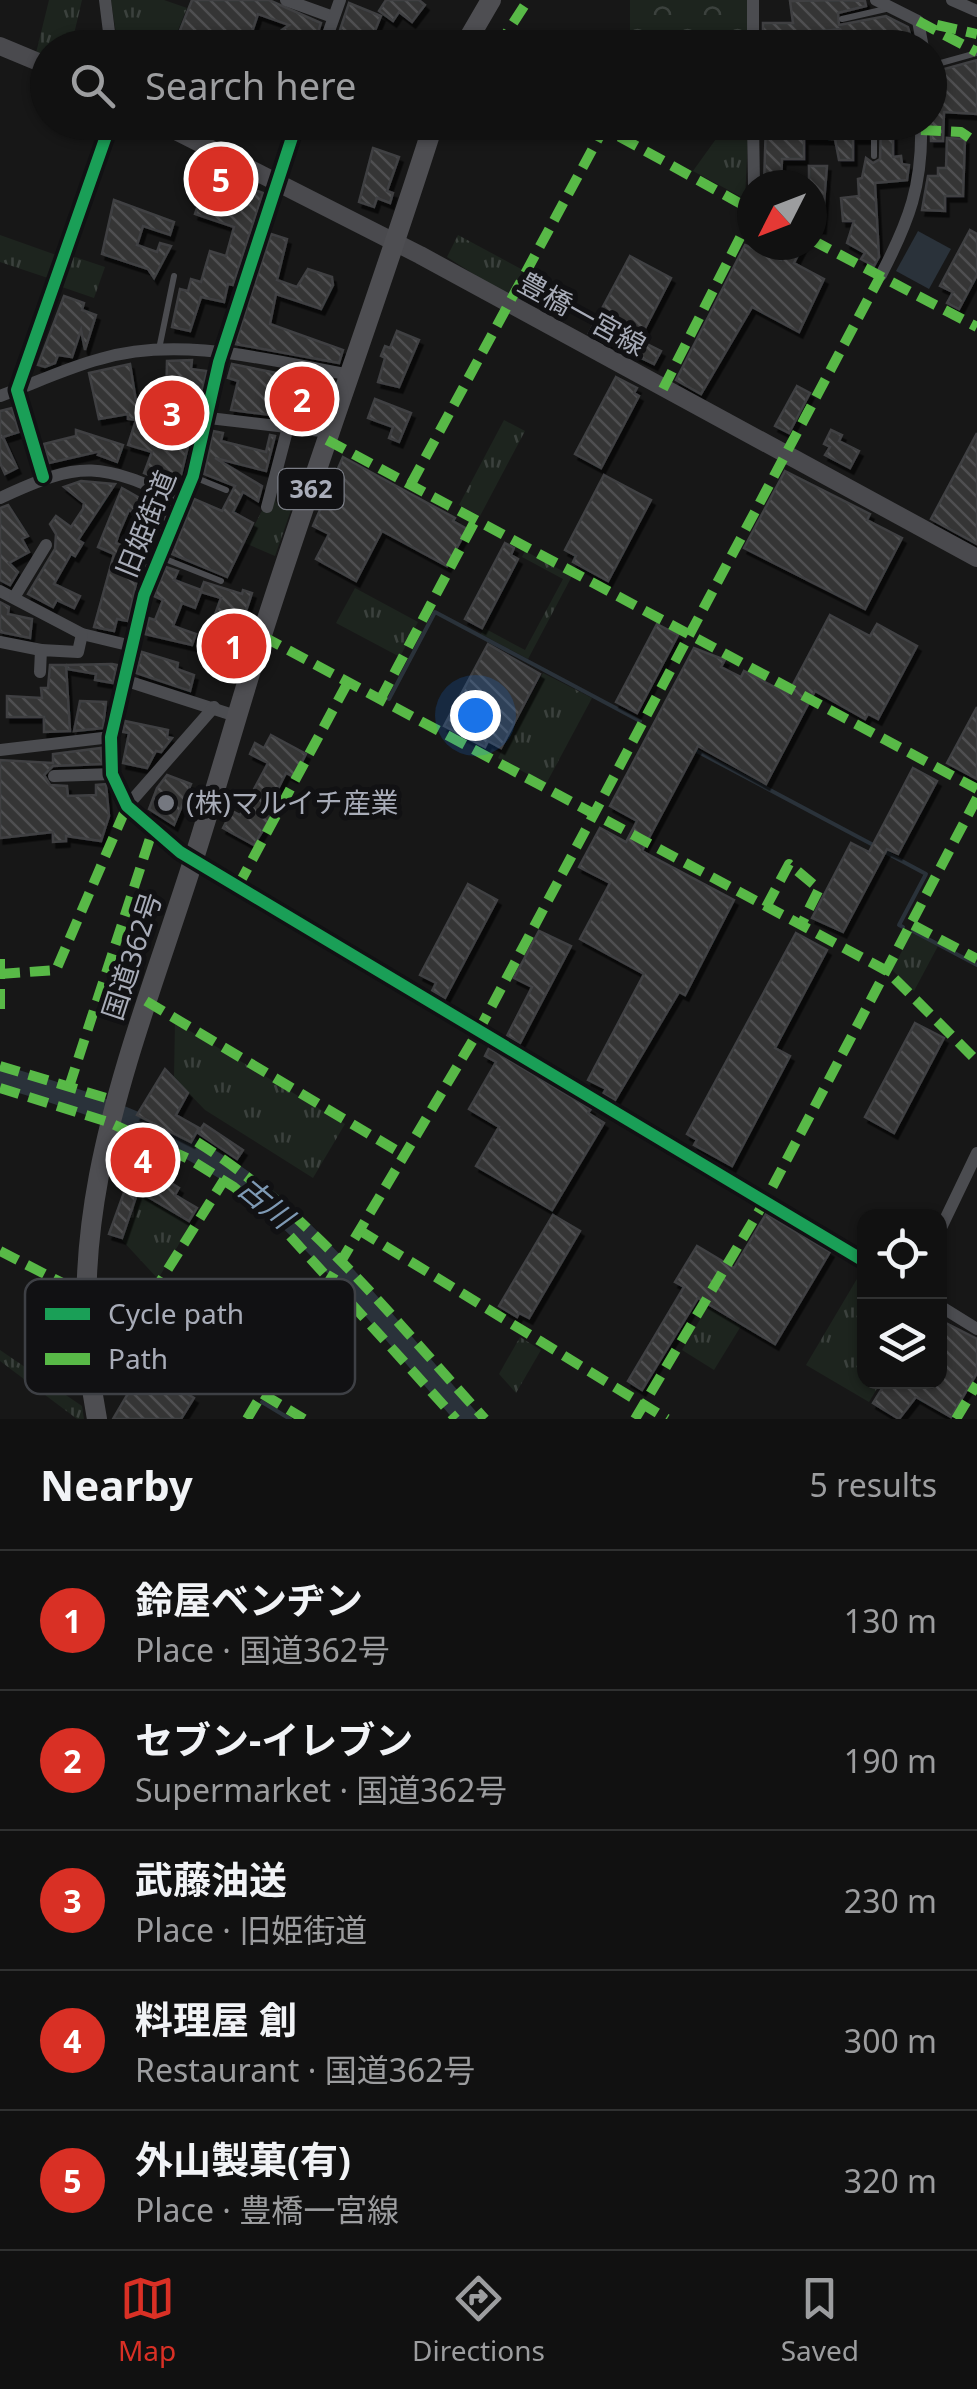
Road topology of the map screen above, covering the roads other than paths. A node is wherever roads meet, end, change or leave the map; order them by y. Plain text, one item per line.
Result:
1 (105, 0) edge
2 (286, 0) edge
3 (340, 0) edge
4 (491, 0) edge
5 (752, 0) edge
6 (876, 0) edge
7 (952, 0) edge
8 (891, 7) junction
9 (977, 11) edge
10 (333, 16) junction
11 (842, 19) dead end
12 (109, 30) edge
13 (329, 30) edge
14 (474, 30) edge
15 (753, 30) edge
16 (920, 30) edge
17 (0, 46) edge
18 (977, 53) edge
19 (30, 58) edge
20 (947, 61) edge
21 (105, 140) edge
22 (193, 140) edge
23 (291, 140) edge
24 (428, 140) edge
25 (753, 140) edge
26 (874, 140) edge
27 (920, 140) edge
28 (874, 156) dead end
29 (754, 170) edge
30 (277, 184) junction
31 (396, 242) junction
32 (881, 275) dead end
33 (174, 276) dead end
34 (159, 352) junction
35 (223, 353) junction
36 (351, 375) junction
37 (17, 390) junction
38 (0, 396) edge
39 (209, 418) junction
40 (288, 428) junction
41 (330, 432) junction
42 (193, 476) junction
43 (43, 477) junction
44 (226, 490) dead end
45 (0, 498) edge
46 (182, 500) junction
47 (267, 507) dead end
48 (46, 545) dead end
49 (159, 556) junction
50 (977, 558) edge
51 (221, 581) dead end
52 (0, 591) edge
53 (14, 596) junction
54 (82, 634) junction
55 (0, 642) edge
56 (132, 646) junction
57 (41, 650) junction
58 (40, 672) dead end
59 (124, 680) junction
60 (214, 707) junction
61 (236, 716) junction
62 (111, 737) junction
63 (0, 750) edge
64 (112, 774) junction
65 (54, 776) dead end
66 (126, 806) junction
67 (194, 858) junction
68 (977, 1153) edge
69 (947, 1215) edge
70 (857, 1257) edge
71 (85, 1279) edge
72 (947, 1310) edge
73 (977, 1329) edge
74 (94, 1394) edge
75 (97, 1419) edge

1 - 12 street
2 - 10 street
3 - 10 street
4 - 14 highway
5 - 15 street
6 - 8 street
7 - 9 street
8 - 11 lane
8 - 16 street
10 - 13 street
17 - 19 main road
18 - 20 lane
21 - 37 street
22 - 30 main road, 豊橋一宮線
23 - 30 street, 旧姫街道
24 - 31 highway, 国道362号 / 362
25 - 29 street
26 - 28 lane
27 - 32 street
30 - 31 main road, 豊橋一宮線
30 - 35 street, 旧姫街道
31 - 36 highway, 国道362号 / 362
31 - 50 main road, 豊橋一宮線
33 - 34 lane
34 - 35 street
34 - 37 street
35 - 36 street
35 - 39 street, 旧姫街道
36 - 41 highway, 国道362号 / 362
37 - 38 street
37 - 43 street
39 - 40 street
39 - 42 street, 旧姫街道
40 - 41 street
40 - 47 street
41 - 61 highway, 国道362号 / 362
42 - 44 lane
42 - 46 street, 旧姫街道
43 - 45 street
43 - 46 street
46 - 49 street, 旧姫街道
48 - 53 street
49 - 51 lane
49 - 56 street, 旧姫街道
52 - 53 street
53 - 54 street
54 - 56 street
54 - 57 street
55 - 57 street
56 - 59 street, 旧姫街道
57 - 58 street
59 - 60 street
59 - 62 street, 旧姫街道
60 - 61 street
60 - 66 street
61 - 67 highway, 国道362号 / 362
62 - 63 street
62 - 64 street, 旧姫街道
64 - 65 street
64 - 66 street, 旧姫街道
66 - 67 street, 旧姫街道
67 - 70 street, 旧姫街道
67 - 71 highway, 国道362号 / 362
68 - 69 street
72 - 73 street
74 - 75 highway, 国道362号 / 362

